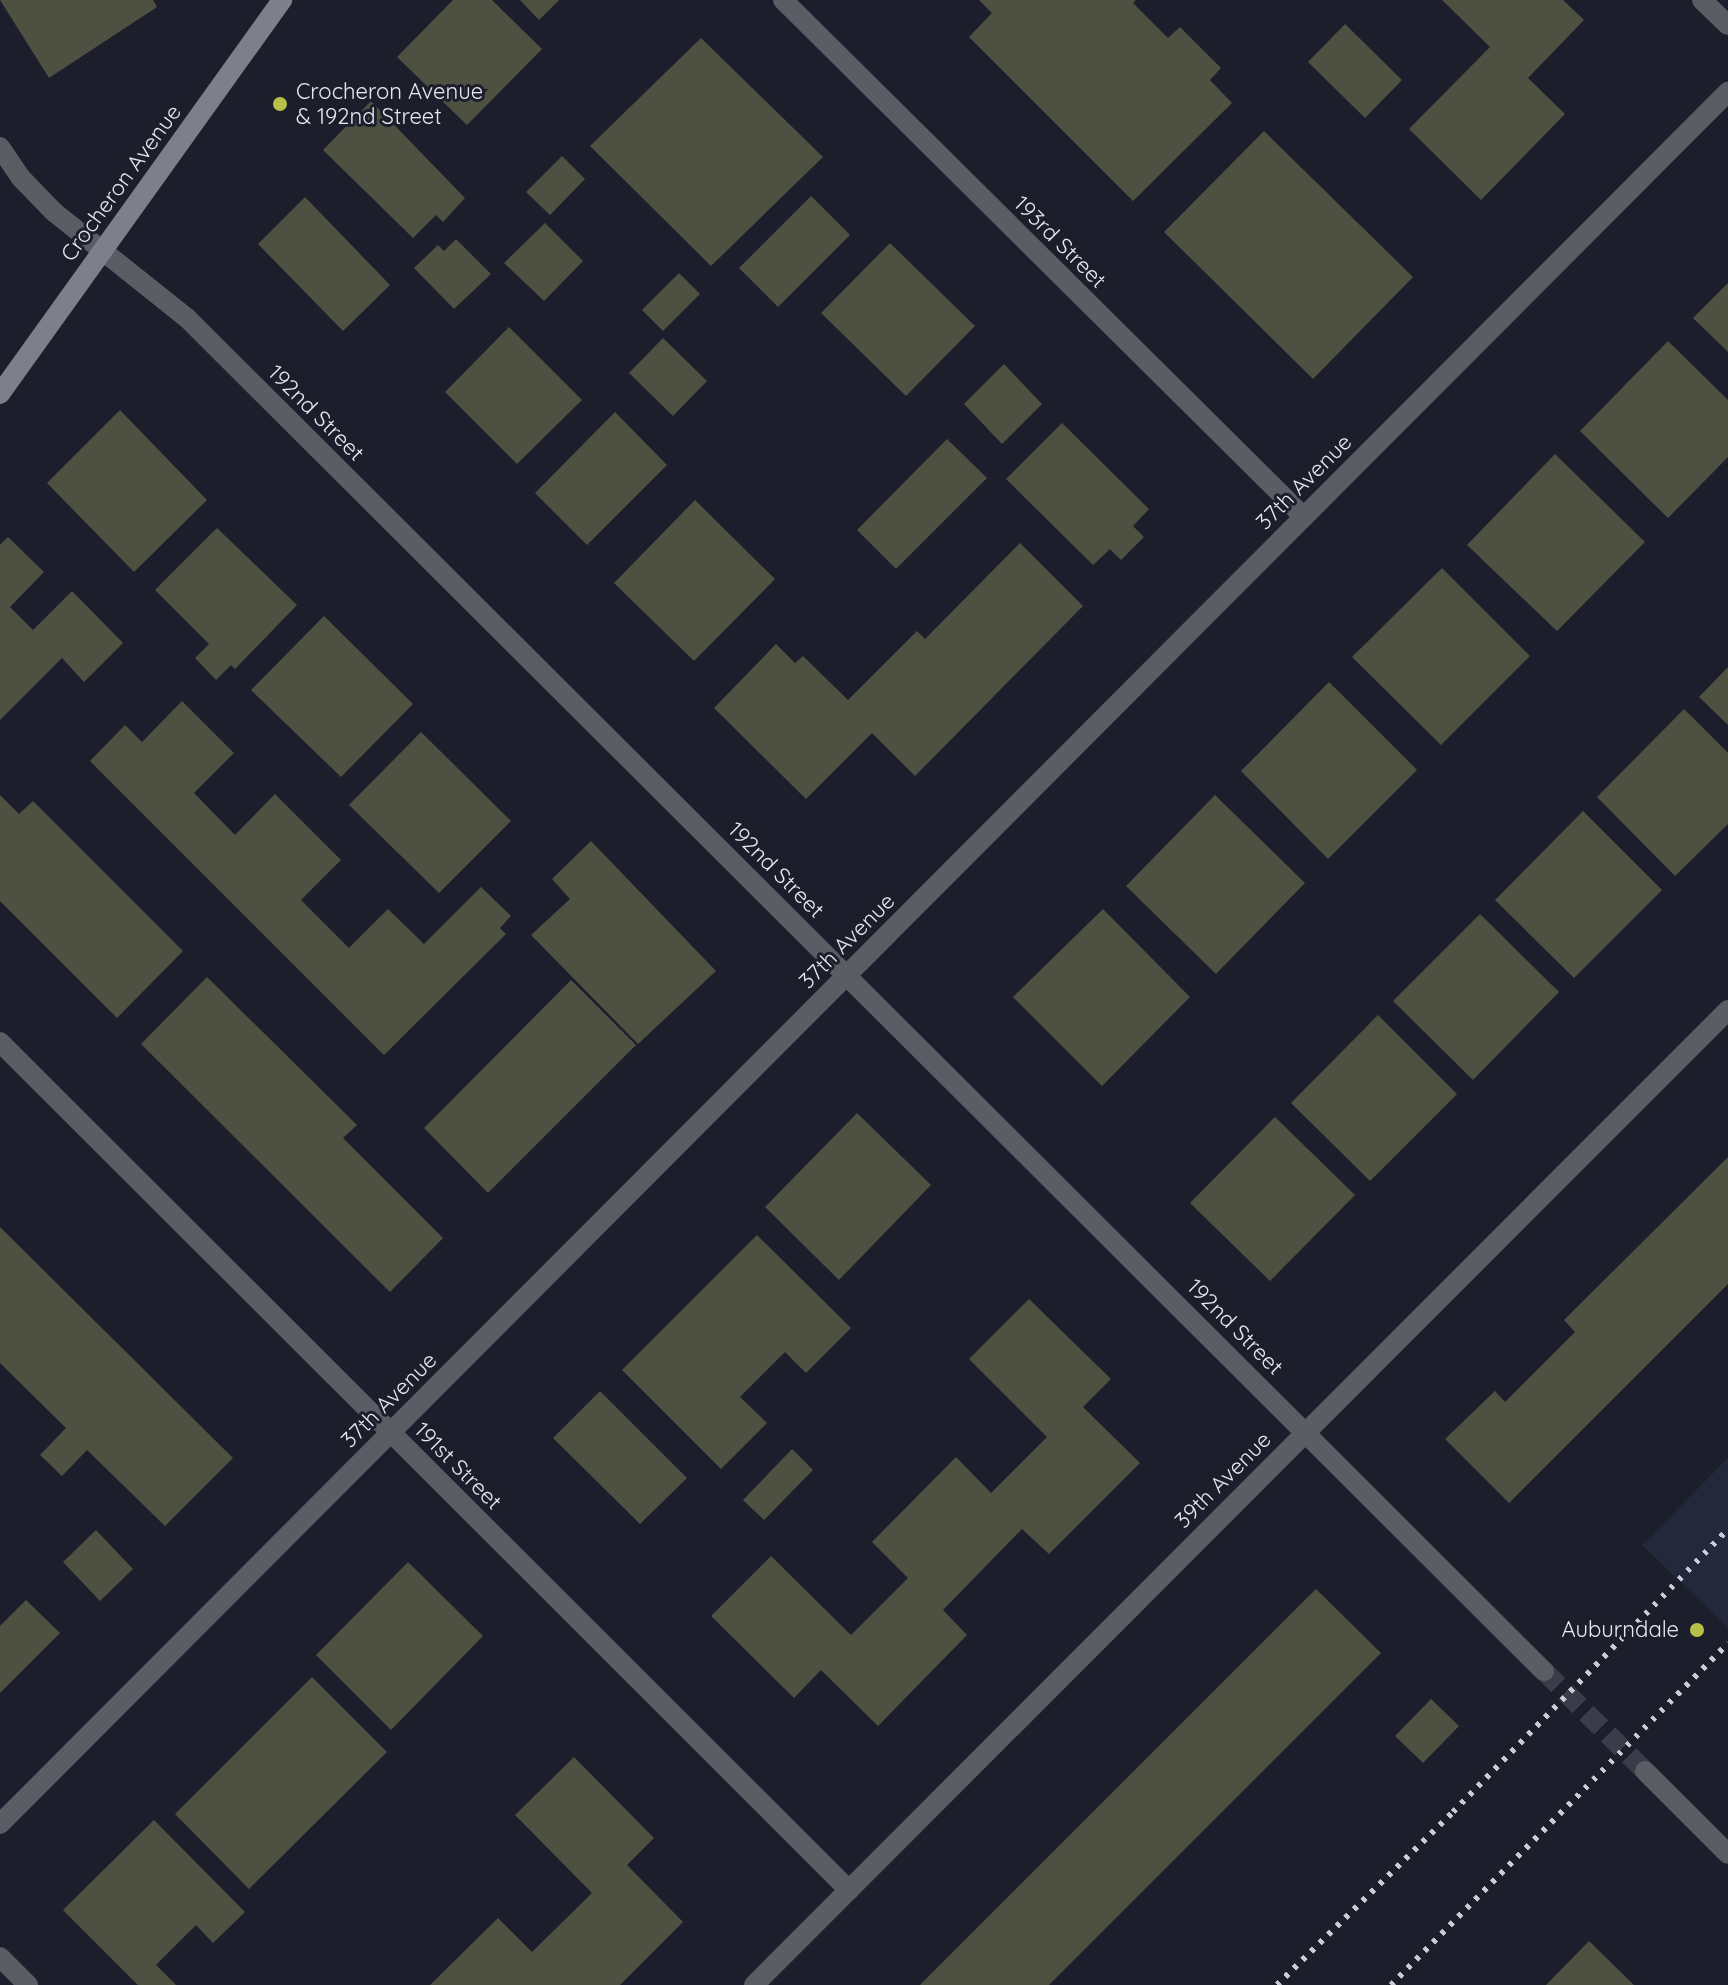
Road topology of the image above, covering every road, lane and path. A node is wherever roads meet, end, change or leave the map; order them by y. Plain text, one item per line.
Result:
1 (282, 0) edge
2 (783, 0) edge
3 (1702, 0) edge
4 (1728, 25) edge
5 (1728, 92) edge
6 (0, 147) edge
7 (102, 251) junction
8 (0, 394) edge
9 (1304, 517) junction
10 (847, 975) junction
11 (1728, 1010) edge
12 (0, 1042) edge
13 (1305, 1432) junction
14 (390, 1433) junction
15 (1544, 1671) tunnel mouth
16 (1645, 1771) tunnel mouth
17 (0, 1824) edge
18 (1728, 1854) edge
19 (849, 1890) junction
20 (0, 1957) edge
21 (28, 1985) edge
22 (754, 1985) edge

1 - 7 street, Crocheron Avenue
2 - 9 street, 193rd Street
3 - 4 street
5 - 9 street, 37th Avenue
6 - 7 street, 192nd Street
7 - 8 street, Crocheron Avenue
7 - 10 street, 192nd Street
9 - 10 street, 37th Avenue
10 - 13 street, 192nd Street
10 - 14 street, 37th Avenue
11 - 13 street, 39th Avenue
12 - 14 street, 191st Street
13 - 15 street, 192nd Street
13 - 19 street, 39th Avenue
14 - 17 street, 37th Avenue
14 - 19 street, 191st Street
16 - 18 street
19 - 22 street, 39th Avenue
20 - 21 street

